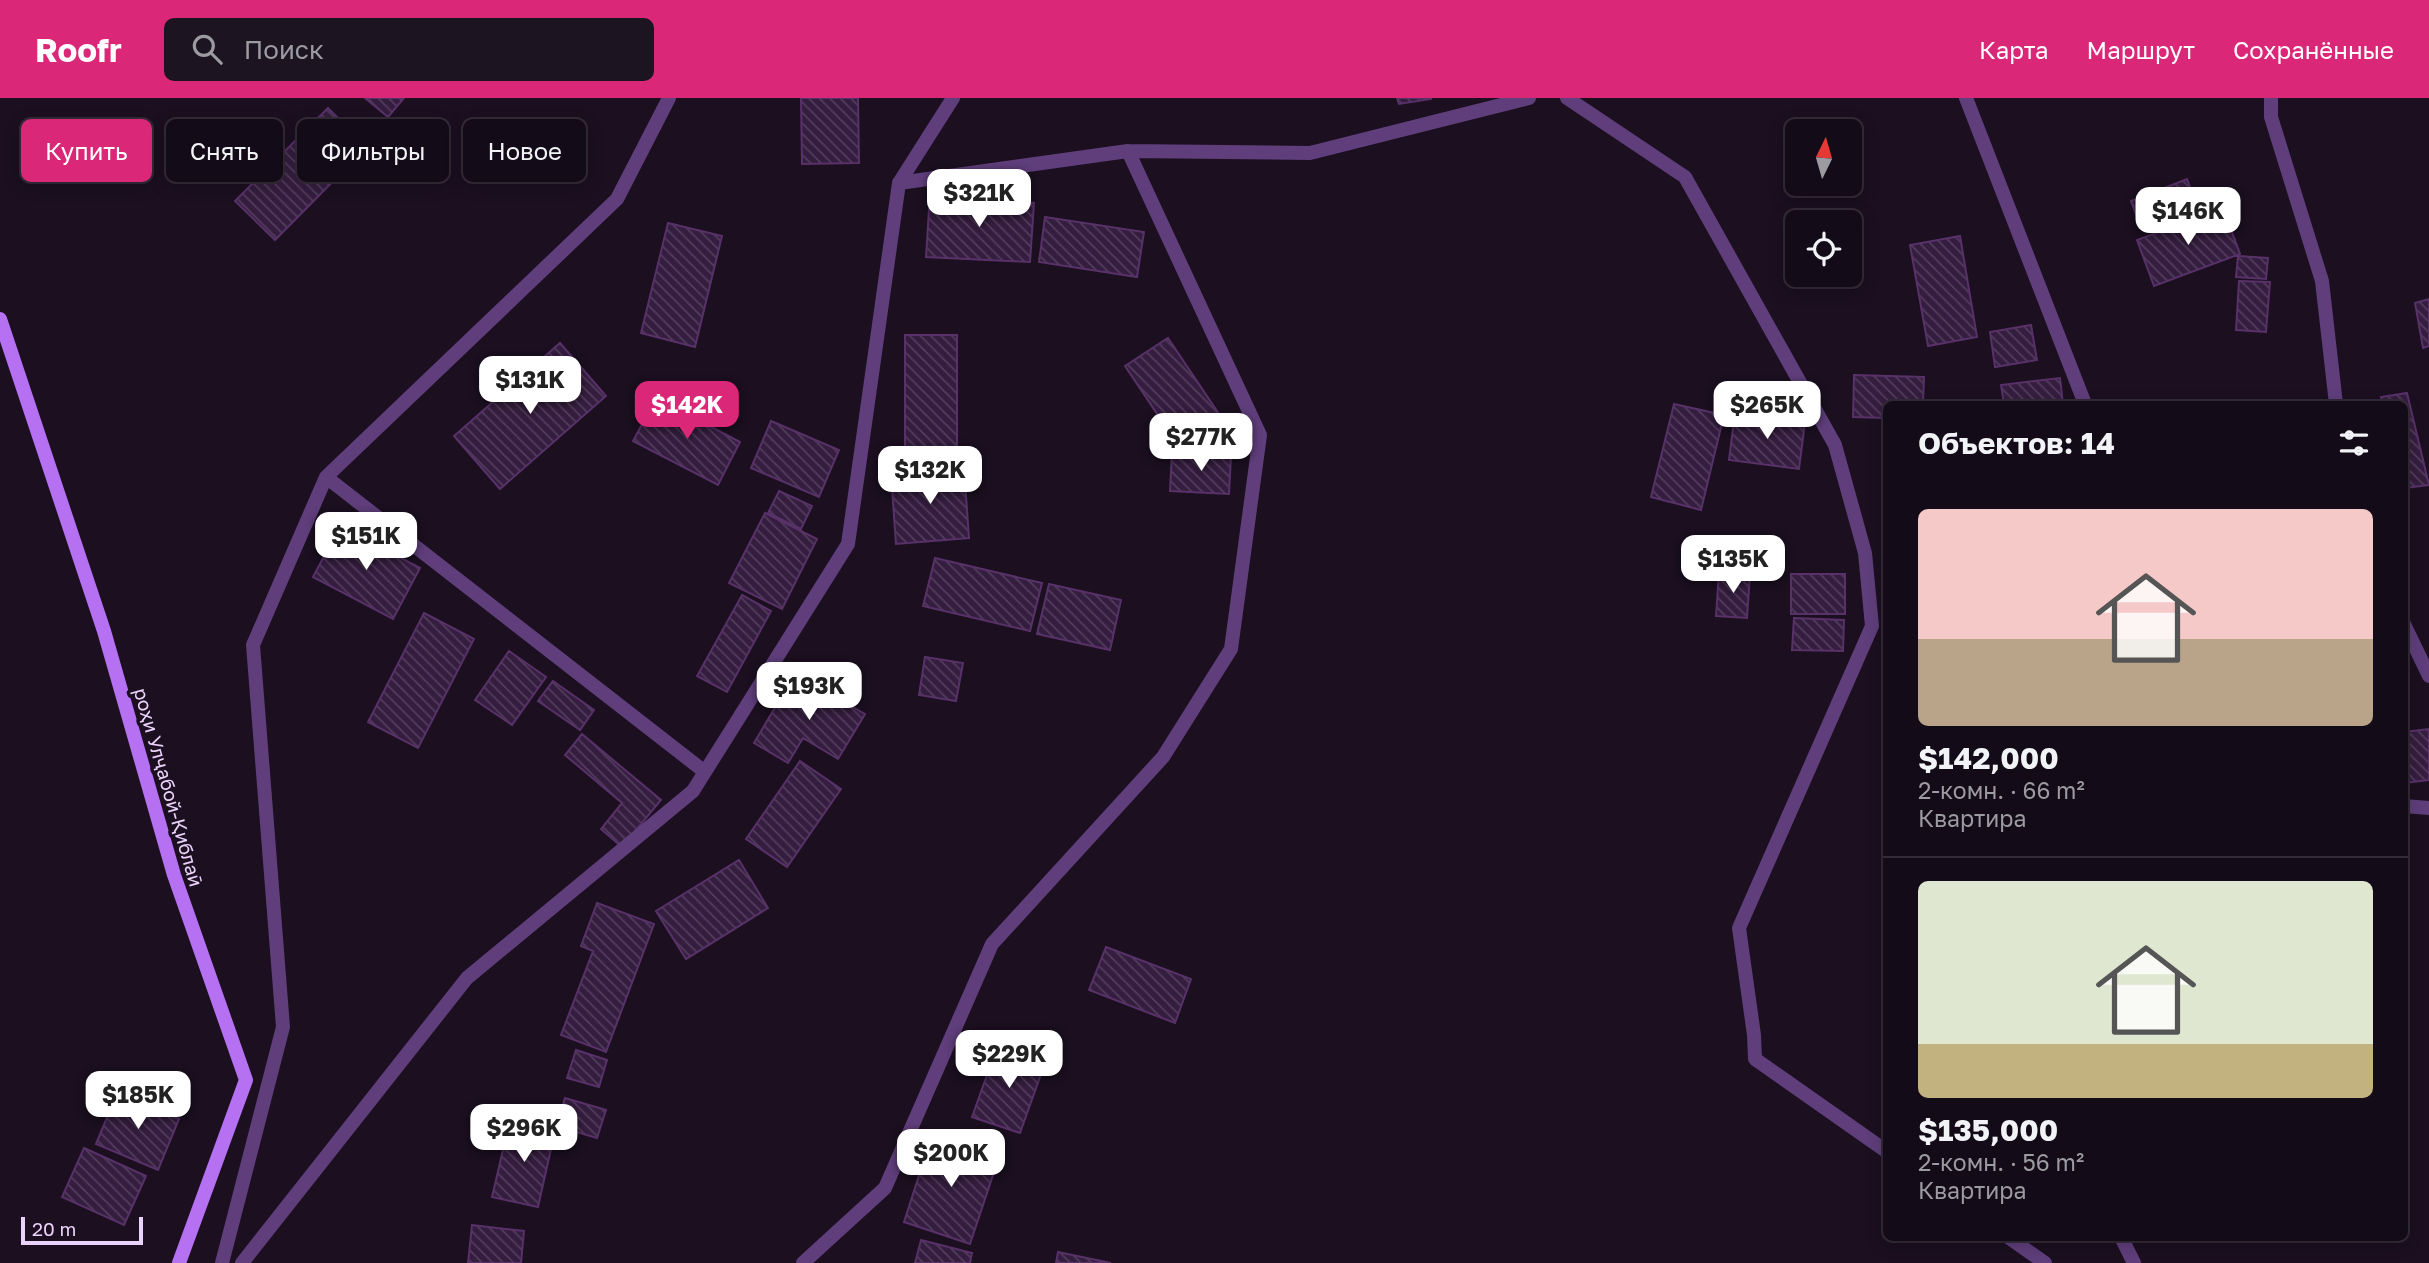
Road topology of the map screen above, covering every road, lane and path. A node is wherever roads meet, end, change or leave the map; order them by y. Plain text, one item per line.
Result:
1 (669, 98) edge
2 (953, 98) edge
3 (1530, 98) edge
4 (1567, 98) edge
5 (1966, 98) edge
6 (2271, 98) edge
7 (1128, 151) junction
8 (899, 183) junction
9 (0, 319) edge
10 (2084, 401) edge
11 (2336, 401) edge
12 (326, 477) junction
13 (2408, 632) edge
14 (2429, 676) edge
15 (705, 772) junction
16 (2408, 807) edge
17 (2429, 808) edge
18 (1883, 1150) edge
19 (2014, 1241) edge
20 (2122, 1241) edge
21 (179, 1263) edge
22 (222, 1263) edge
23 (242, 1263) edge
24 (803, 1263) edge
25 (2045, 1263) edge
26 (2134, 1263) edge

1 - 12 street
2 - 8 street
3 - 7 street
4 - 18 street
5 - 10 street
6 - 11 street
7 - 8 street
7 - 24 street
8 - 15 street
9 - 21 street, роҳи Улҷабой-Қиблаӣ
12 - 15 street
12 - 22 street
13 - 14 street
15 - 23 street
16 - 17 street
19 - 25 street
20 - 26 street

